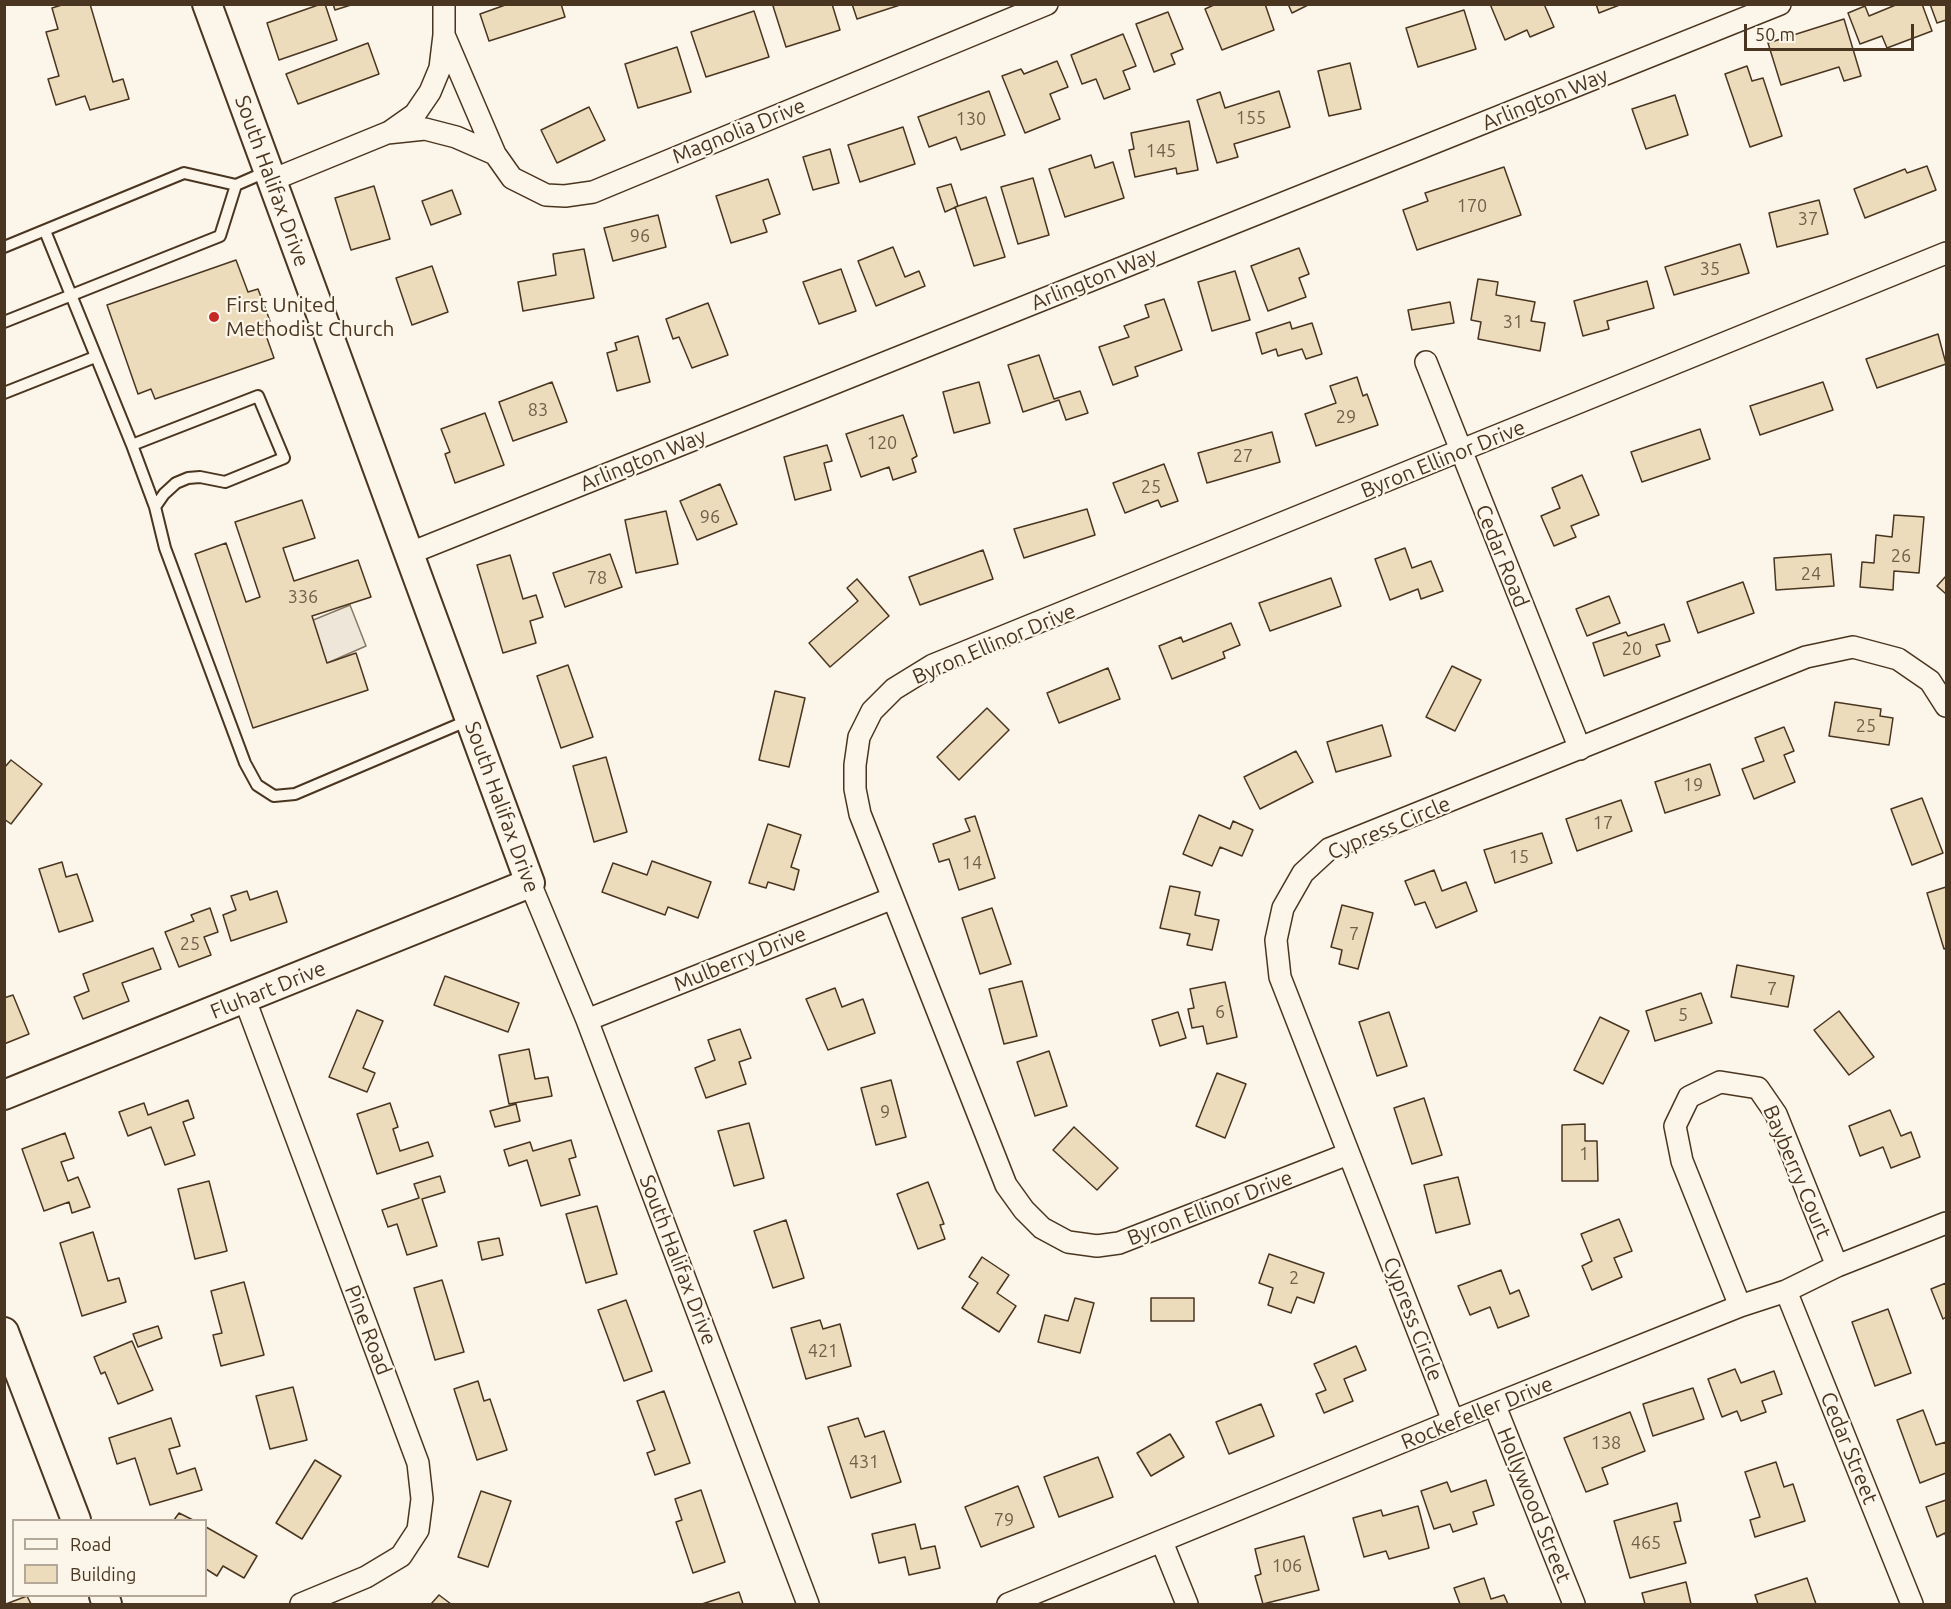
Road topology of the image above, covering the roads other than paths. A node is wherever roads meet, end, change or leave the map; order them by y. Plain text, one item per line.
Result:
1 (207, 4) edge
2 (444, 4) edge
3 (1047, 4) edge
4 (1780, 4) edge
5 (444, 35) junction
6 (387, 133) junction
7 (495, 154) junction
8 (270, 175) junction
9 (236, 185) junction
10 (45, 231) junction
11 (4, 247) edge
12 (1947, 253) edge
13 (70, 296) junction
14 (4, 322) edge
15 (95, 357) junction
16 (1426, 362) dead end
17 (4, 393) edge
18 (132, 445) junction
19 (1461, 453) junction
20 (155, 507) junction
21 (408, 554) junction
22 (1947, 706) edge
23 (470, 719) junction
24 (1580, 749) junction
25 (530, 883) junction
26 (893, 898) junction
27 (245, 1000) junction
28 (587, 1020) junction
29 (4, 1095) edge
30 (1348, 1154) junction
31 (1947, 1223) edge
32 (1837, 1266) junction
33 (1786, 1291) junction
34 (1740, 1306) junction
35 (4, 1332) edge
36 (1495, 1406) junction
37 (1453, 1421) junction
38 (75, 1519) edge
39 (1162, 1542) junction
40 (301, 1605) edge
41 (808, 1605) edge
42 (1008, 1605) edge
43 (1187, 1605) edge
44 (1574, 1605) edge
45 (1912, 1605) edge

1 - 8 street, South Halifax Drive
2 - 5 street
3 - 7 street, Magnolia Drive
4 - 21 street, Arlington Way
5 - 6 street
5 - 7 street, Magnolia Drive
6 - 7 street
6 - 8 street
8 - 9 lane
8 - 21 street, South Halifax Drive
9 - 10 lane
9 - 13 lane
10 - 11 lane
10 - 13 lane
12 - 19 street, Byron Ellinor Drive
13 - 14 lane
13 - 15 lane
15 - 17 lane
15 - 18 lane
16 - 19 street, Cedar Road
18 - 20 lane
18 - 20 lane
19 - 24 street, Cedar Road
19 - 26 street, Byron Ellinor Drive
20 - 23 lane
21 - 23 street, South Halifax Drive
22 - 24 street, Cypress Circle
23 - 25 street, South Halifax Drive
24 - 30 street, Cypress Circle
25 - 27 street, Fluhart Drive
25 - 28 street, South Halifax Drive
26 - 28 street, Mulberry Drive
26 - 30 street, Byron Ellinor Drive
27 - 29 street, Fluhart Drive
27 - 40 street, Pine Road
28 - 41 street, South Halifax Drive
30 - 37 street, Cypress Circle
31 - 32 street, Rockefeller Drive
32 - 33 street, Rockefeller Drive
32 - 34 street, Bayberry Court
33 - 34 street, Rockefeller Drive
33 - 45 street, Cedar Street
34 - 36 street, Rockefeller Drive
35 - 38 street
36 - 37 street, Rockefeller Drive
36 - 44 street, Hollywood Street
37 - 39 street, Rockefeller Drive
39 - 42 street, Rockefeller Drive
39 - 43 street

